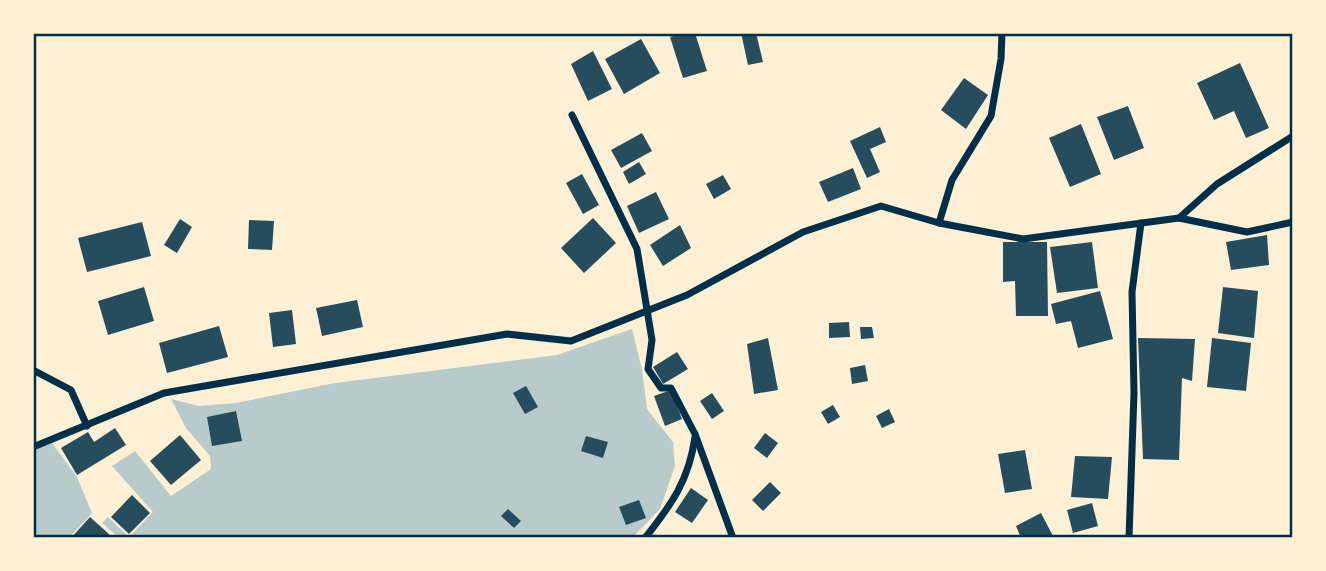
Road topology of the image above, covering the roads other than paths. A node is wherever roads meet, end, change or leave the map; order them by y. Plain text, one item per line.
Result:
1 (1002, 33) edge
2 (572, 115) dead end
3 (1293, 136) edge
4 (1179, 218) junction
5 (1293, 222) edge
6 (939, 223) junction
7 (1141, 223) junction
8 (649, 310) junction
9 (33, 370) edge
10 (87, 426) junction
11 (695, 433) junction
12 (33, 447) edge
13 (1130, 537) edge
14 (645, 538) edge
15 (733, 538) edge

1 - 6 street
2 - 8 street
3 - 4 street
4 - 5 street
4 - 7 street
6 - 7 street
6 - 8 street
7 - 13 street
8 - 10 street
8 - 11 street
9 - 10 street
10 - 12 street
11 - 14 street
11 - 15 street

